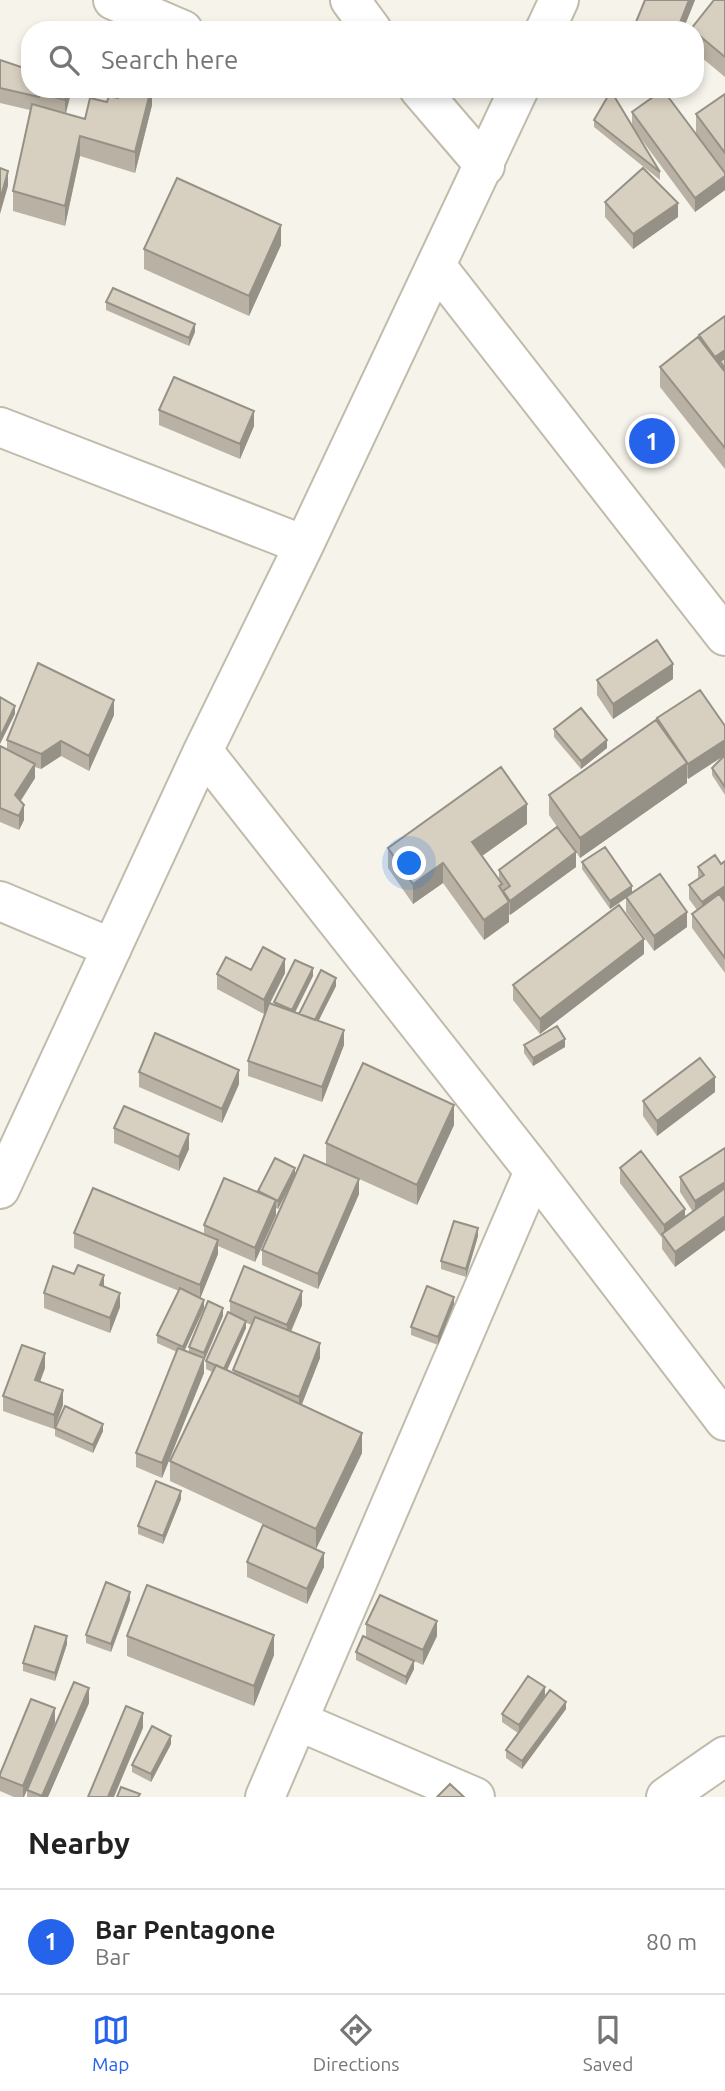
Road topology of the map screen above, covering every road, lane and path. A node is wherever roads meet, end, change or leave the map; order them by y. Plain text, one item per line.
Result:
1 (113, 0) edge
2 (351, 0) edge
3 (559, 0) edge
4 (162, 21) edge
5 (366, 21) edge
6 (549, 21) edge
7 (427, 98) edge
8 (515, 98) edge
9 (485, 166) junction
10 (437, 267) junction
11 (0, 427) edge
12 (304, 545) junction
13 (725, 636) edge
14 (203, 751) junction
15 (0, 901) edge
16 (111, 948) junction
17 (534, 1171) junction
18 (0, 1189) edge
19 (725, 1421) edge
20 (298, 1721) junction
21 (725, 1756) edge
22 (265, 1797) edge
23 (475, 1797) edge
24 (666, 1797) edge

1 - 4 street
2 - 5 street
3 - 6 street
7 - 9 street
8 - 9 street
9 - 10 street
10 - 12 street
10 - 13 street
11 - 12 street
12 - 14 street
14 - 16 street
14 - 17 street
15 - 16 street
16 - 18 street
17 - 19 street
17 - 20 street
20 - 22 street
20 - 23 street
21 - 24 street

